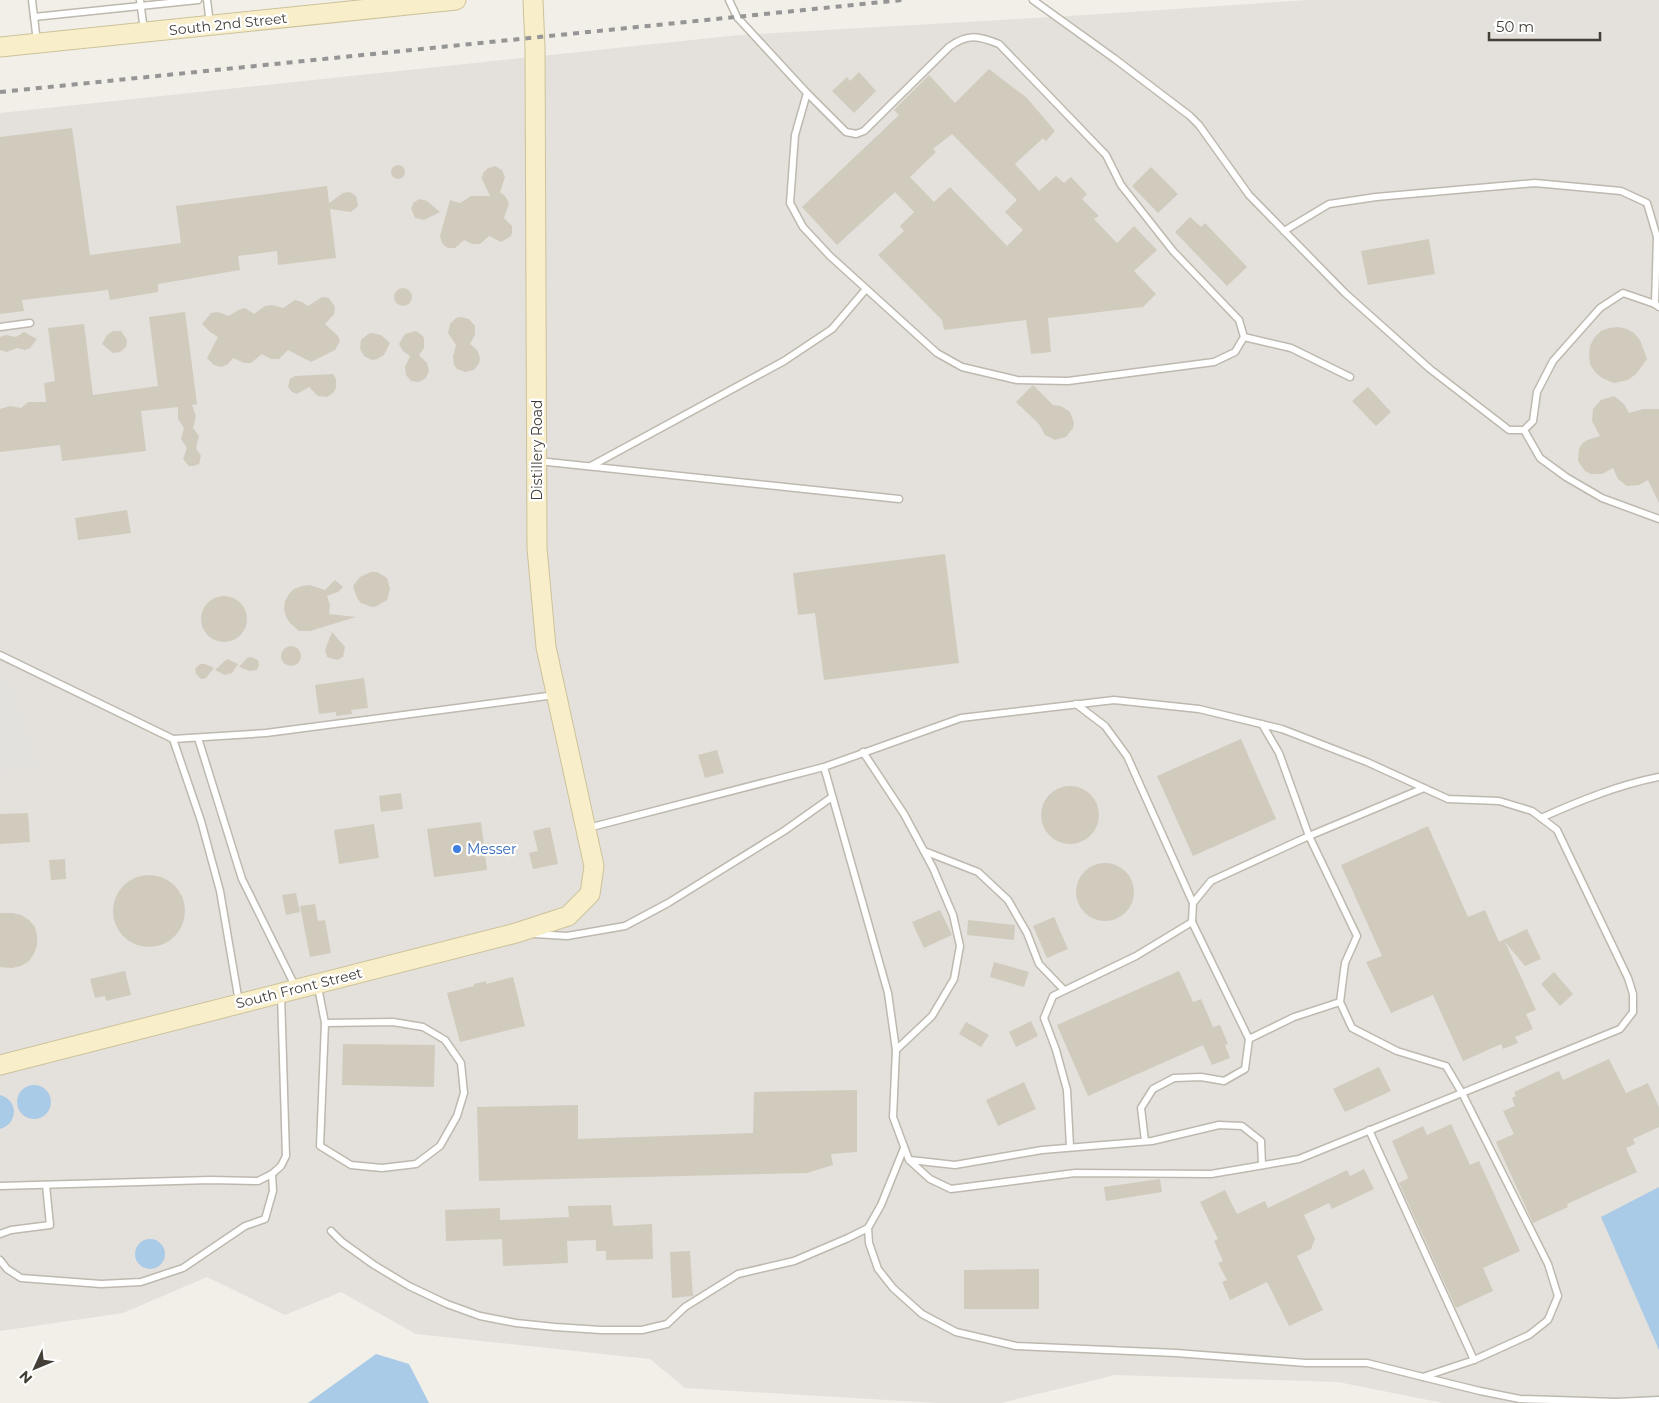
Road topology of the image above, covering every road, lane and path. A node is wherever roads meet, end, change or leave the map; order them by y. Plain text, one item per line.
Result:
1 (32, 0) edge
2 (198, 0) edge
3 (207, 0) edge
4 (452, 0) edge
5 (533, 0) edge
6 (729, 0) edge
7 (1033, 0) edge
8 (141, 3) edge
9 (34, 17) junction
10 (210, 26) junction
11 (144, 32) junction
12 (37, 44) junction
13 (0, 48) edge
14 (807, 93) junction
15 (1284, 231) junction
16 (866, 289) junction
17 (1657, 305) edge
18 (30, 323) dead end
19 (0, 327) edge
20 (1244, 337) junction
21 (1350, 377) dead end
22 (1524, 430) junction
23 (537, 460) junction
24 (590, 466) junction
25 (899, 499) dead end
26 (1659, 519) edge
27 (0, 655) edge
28 (556, 695) junction
29 (1076, 704) junction
30 (1262, 724) junction
31 (198, 738) junction
32 (173, 739) junction
33 (863, 752) junction
34 (824, 767) junction
35 (1659, 776) edge
36 (1424, 788) junction
37 (832, 797) junction
38 (1541, 818) junction
39 (585, 828) junction
40 (1309, 836) junction
41 (924, 851) junction
42 (590, 894) joint
43 (1193, 903) junction
44 (1192, 922) junction
45 (516, 933) junction
46 (317, 983) junction
47 (1064, 990) junction
48 (289, 991) junction
49 (1340, 1002) junction
50 (239, 1004) junction
51 (325, 1023) junction
52 (1249, 1039) junction
53 (896, 1050) junction
54 (0, 1065) edge
55 (1462, 1093) junction
56 (1369, 1130) junction
57 (1144, 1141) junction
58 (904, 1148) junction
59 (1070, 1148) junction
60 (909, 1160) junction
61 (1262, 1165) junction
62 (272, 1174) junction
63 (46, 1185) junction
64 (0, 1186) edge
65 (868, 1228) junction
66 (331, 1231) dead end
67 (0, 1234) edge
68 (0, 1260) edge
69 (1474, 1360) junction
70 (1423, 1377) junction
71 (1659, 1400) edge

1 - 9 lane
2 - 8 lane
3 - 10 lane
4 - 10 street, South 2nd Street
5 - 23 street, Distillery Road
6 - 14 lane
7 - 15 lane
8 - 9 lane
8 - 11 lane
9 - 12 lane
10 - 11 street, South 2nd Street
11 - 12 street, South 2nd Street
12 - 13 street, South 2nd Street
14 - 16 lane
14 - 20 lane
15 - 17 lane
15 - 22 lane
16 - 20 lane
16 - 24 lane
17 - 22 lane
18 - 19 lane
20 - 21 lane
22 - 26 lane
23 - 24 lane
23 - 28 street, Distillery Road
24 - 25 lane
27 - 32 lane
28 - 31 lane
28 - 39 street, Distillery Road
29 - 30 lane
29 - 33 lane
29 - 43 lane
30 - 36 lane
30 - 40 lane
31 - 32 lane
31 - 48 lane
32 - 50 lane
33 - 34 lane
33 - 41 lane
34 - 37 lane
34 - 39 lane
35 - 38 lane
36 - 38 lane
36 - 40 lane
37 - 45 lane
37 - 53 lane
38 - 55 lane
39 - 42 street, Distillery Road
40 - 43 lane
40 - 49 lane
41 - 47 lane
41 - 53 lane
42 - 45 street, South Front Street
43 - 44 lane
44 - 47 lane
44 - 52 lane
45 - 46 street, South Front Street
46 - 48 street, South Front Street
46 - 51 lane
47 - 59 lane
48 - 50 street, South Front Street
48 - 62 lane
49 - 52 lane
49 - 55 lane
50 - 54 street, South Front Street
51 - 51 lane
52 - 57 lane
53 - 58 lane
55 - 56 lane
55 - 69 lane
56 - 61 lane
56 - 69 lane
57 - 59 lane
57 - 61 lane
58 - 60 lane
58 - 65 lane
59 - 60 lane
60 - 61 lane
62 - 63 lane
62 - 68 lane
63 - 64 lane
63 - 67 lane
65 - 66 lane
65 - 70 lane
69 - 70 lane
70 - 71 lane

